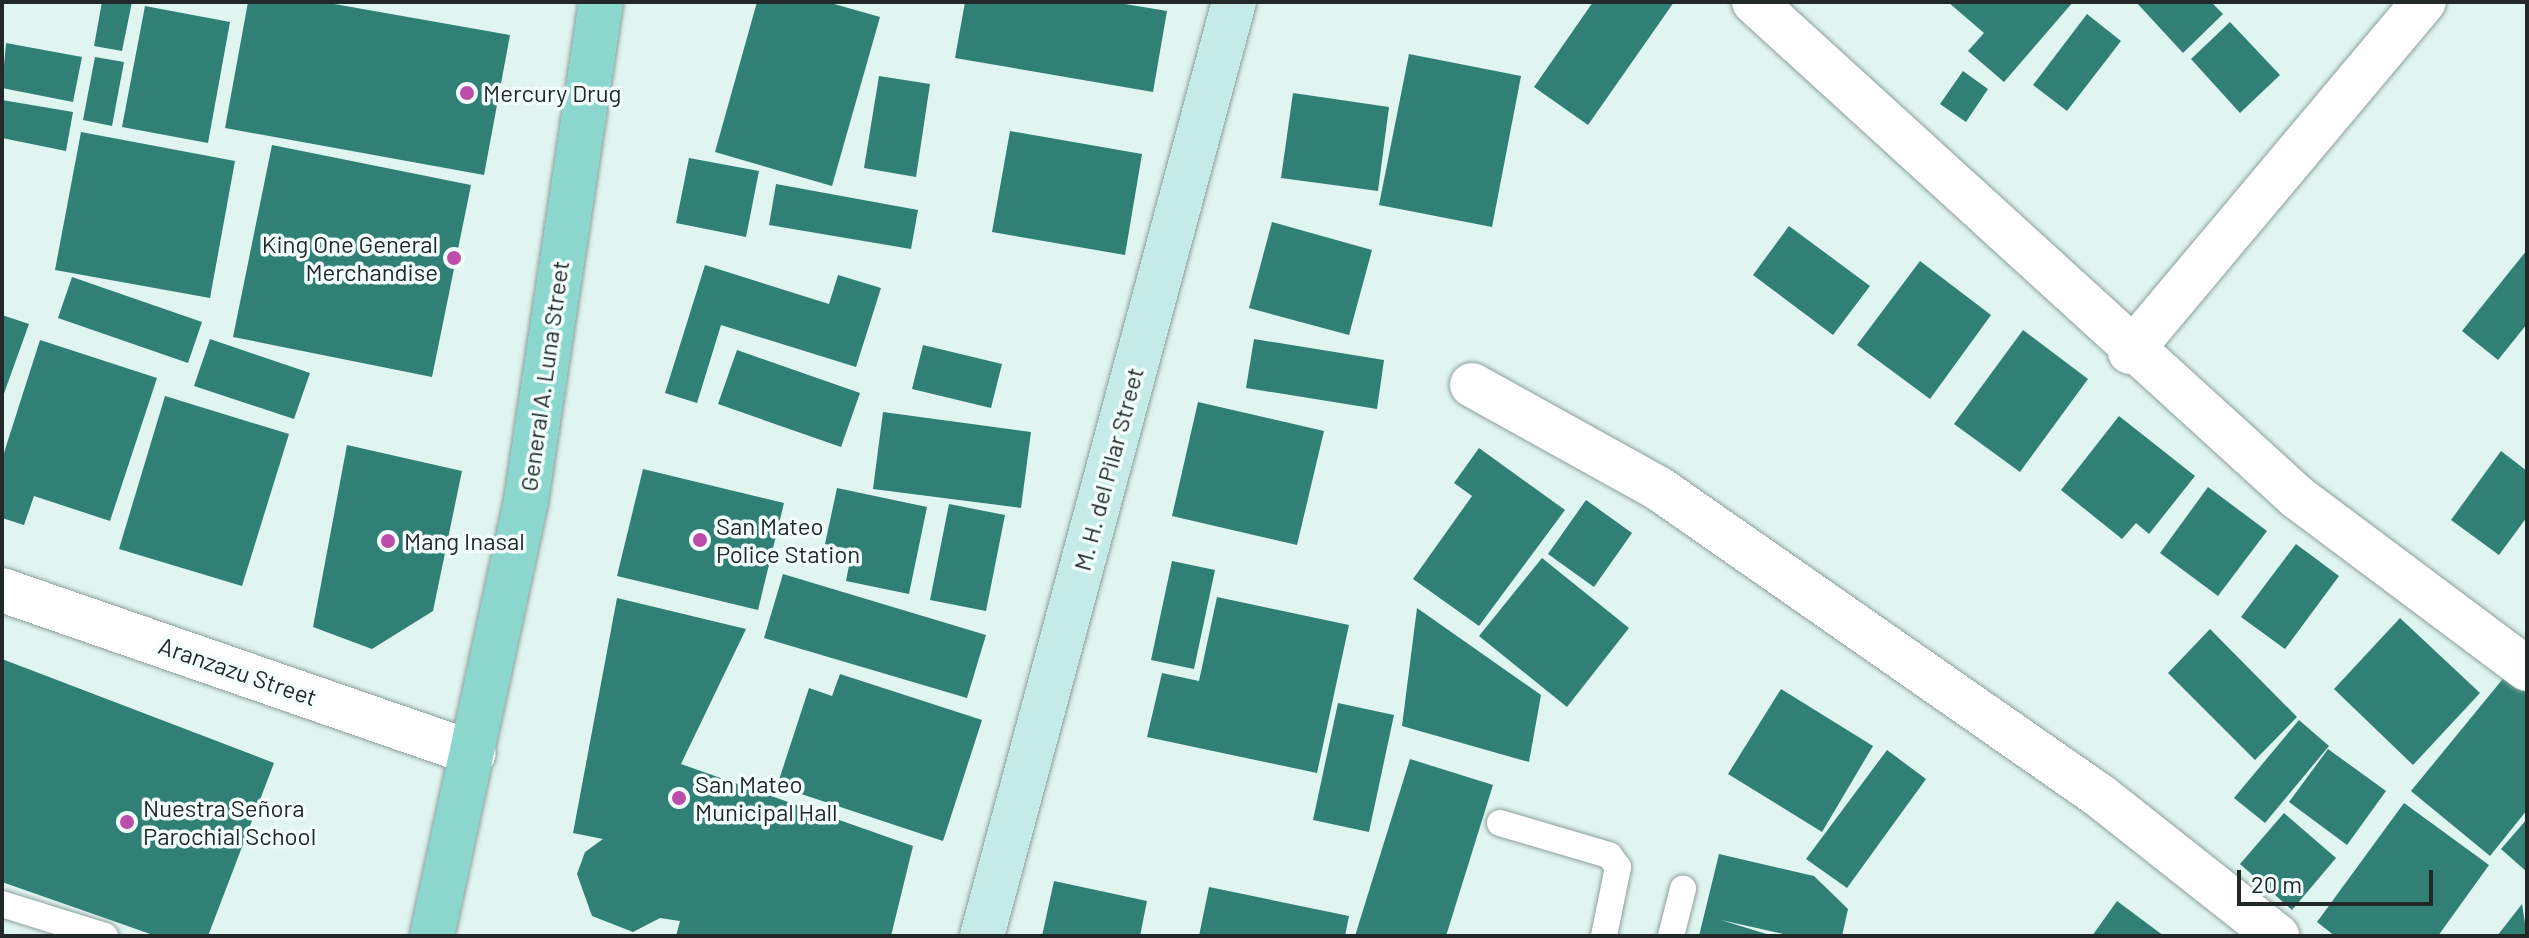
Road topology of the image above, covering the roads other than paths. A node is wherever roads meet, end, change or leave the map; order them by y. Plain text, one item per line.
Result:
1 (601, 2) edge
2 (1234, 2) edge
3 (1754, 2) edge
4 (2424, 2) edge
5 (2130, 352) junction
6 (1472, 385) dead end
7 (2, 590) edge
8 (2527, 669) edge
9 (474, 753) junction
10 (1500, 823) dead end
11 (1683, 889) dead end
12 (2, 904) edge
13 (105, 936) edge
14 (432, 936) edge
15 (982, 936) edge
16 (1604, 936) edge
17 (1671, 936) edge
18 (2277, 936) edge

1 - 9 main road, General A. Luna Street
2 - 15 street, M. H. del Pilar Street
3 - 5 street
4 - 5 street
5 - 8 street
6 - 18 street
7 - 9 street, Aranzazu Street
9 - 14 main road, General A. Luna Street
10 - 16 lane
11 - 17 lane
12 - 13 lane

